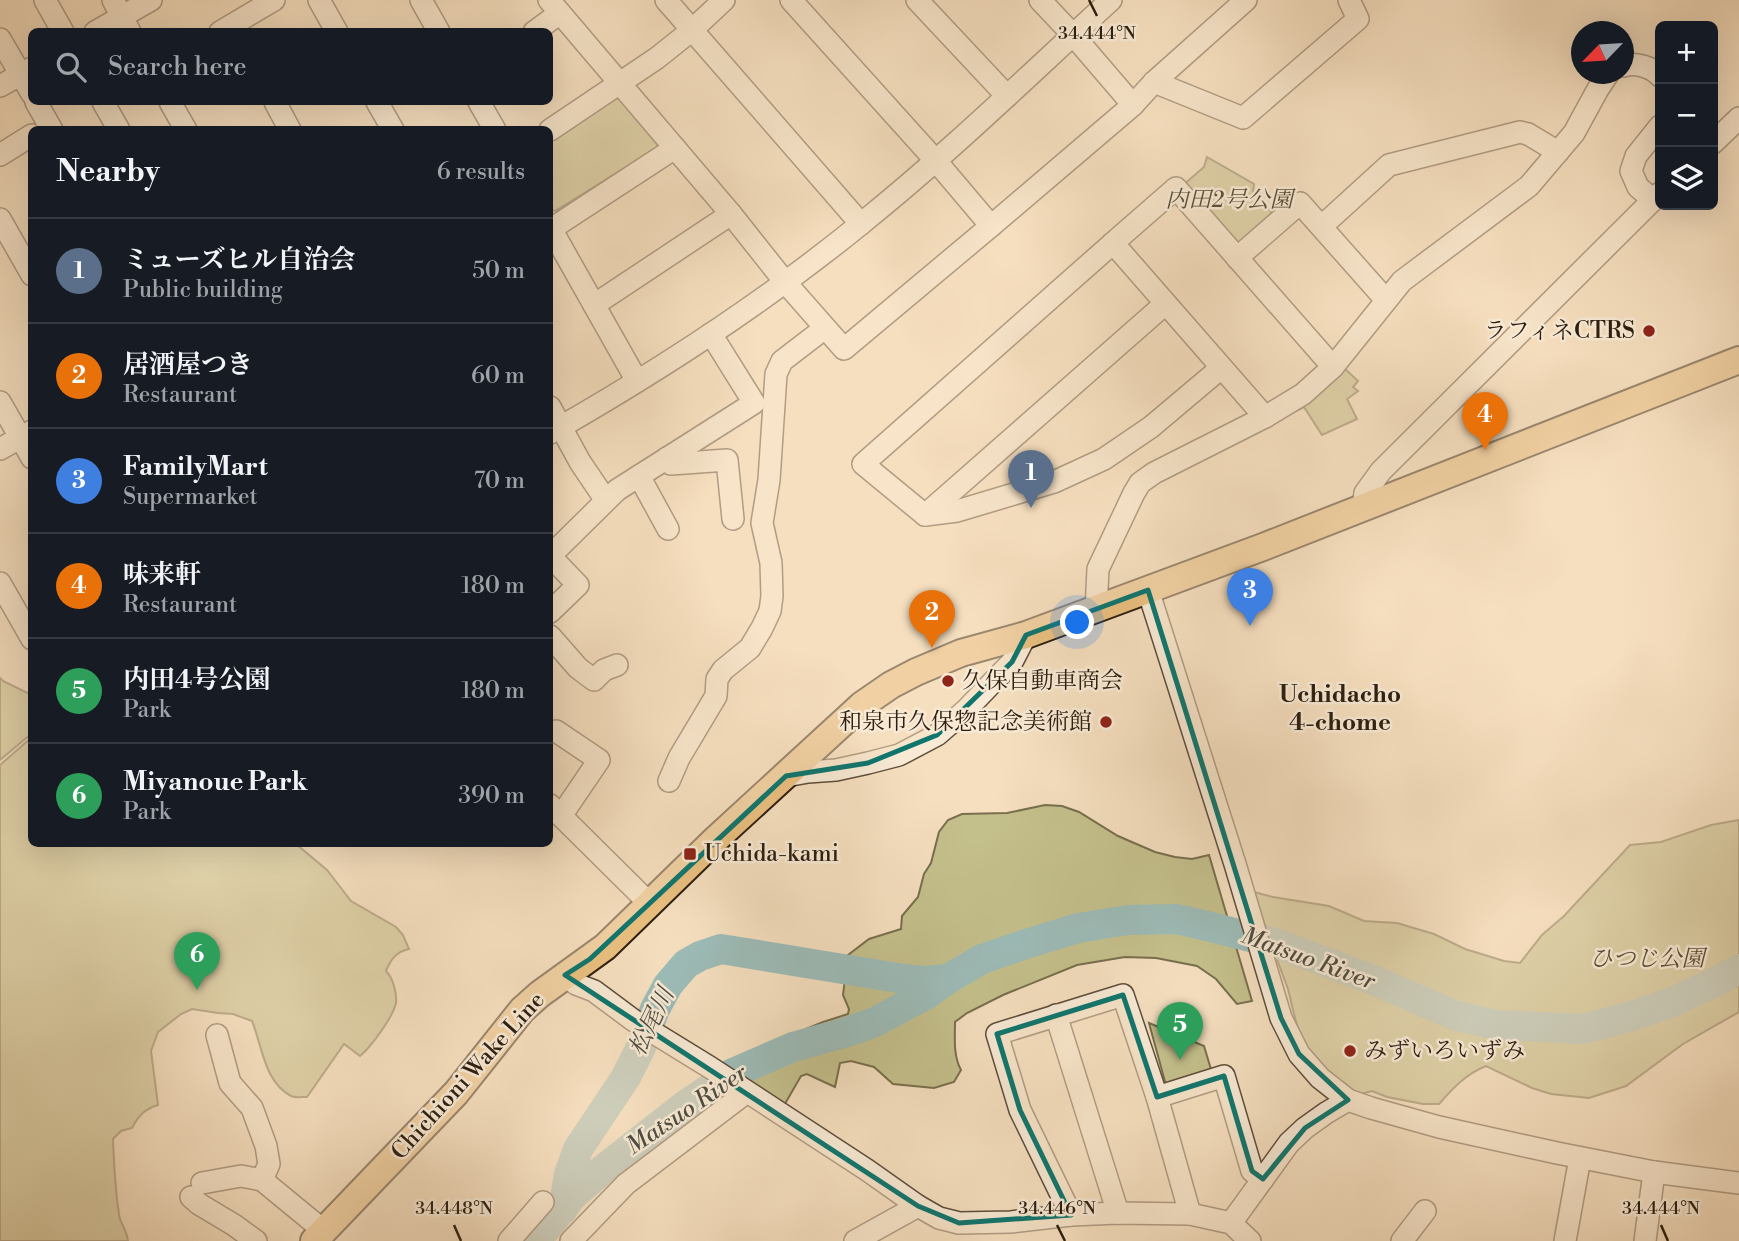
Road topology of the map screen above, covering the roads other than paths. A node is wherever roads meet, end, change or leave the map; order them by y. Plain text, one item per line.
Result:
1 (45, 0) edge
2 (151, 0) edge
3 (274, 0) edge
4 (319, 0) edge
5 (421, 0) edge
6 (666, 0) edge
7 (724, 0) edge
8 (790, 0) edge
9 (918, 0) edge
10 (1040, 0) edge
11 (1111, 0) edge
12 (1246, 0) edge
13 (1349, 0) edge
14 (555, 6) edge
15 (122, 16) edge
16 (61, 28) edge
17 (102, 28) edge
18 (232, 28) edge
19 (335, 28) edge
20 (437, 28) edge
21 (537, 28) edge
22 (692, 30) junction
23 (1073, 35) junction
24 (0, 39) edge
25 (1634, 65) edge
26 (1655, 70) edge
27 (26, 71) edge
28 (1154, 82) junction
29 (619, 83) junction
30 (1601, 84) edge
31 (0, 86) edge
32 (1007, 96) junction
33 (37, 105) edge
34 (105, 105) edge
35 (172, 105) edge
36 (277, 105) edge
37 (379, 105) edge
38 (481, 105) edge
39 (1133, 105) junction
40 (1739, 118) edge
41 (42, 126) edge
42 (117, 126) edge
43 (184, 126) edge
44 (288, 126) edge
45 (391, 126) edge
46 (493, 126) edge
47 (553, 128) edge
48 (1655, 133) edge
49 (1718, 138) edge
50 (28, 139) edge
51 (675, 148) junction
52 (1558, 152) junction
53 (0, 155) edge
54 (936, 161) junction
55 (1655, 196) edge
56 (1655, 199) edge
57 (731, 214) junction
58 (0, 219) edge
59 (861, 224) junction
60 (553, 226) edge
61 (991, 226) junction
62 (1321, 226) junction
63 (553, 233) edge
64 (1113, 243) junction
65 (1237, 258) junction
66 (28, 268) edge
67 (785, 282) junction
68 (1386, 300) junction
69 (1165, 304) junction
70 (594, 305) junction
71 (825, 328) junction
72 (712, 334) junction
73 (1738, 360) edge
74 (1333, 367) junction
75 (1221, 368) junction
76 (637, 381) junction
77 (0, 402) edge
78 (1265, 417) junction
79 (555, 430) edge
80 (26, 434) edge
81 (0, 449) edge
82 (667, 458) junction
83 (639, 476) junction
84 (605, 499) junction
85 (1363, 509) junction
86 (925, 515) junction
87 (733, 519) dead end
88 (668, 528) dead end
89 (553, 553) edge
90 (553, 559) edge
91 (0, 583) edge
92 (1148, 590) junction
93 (553, 609) edge
94 (1096, 610) junction
95 (28, 632) edge
96 (1026, 635) junction
97 (553, 639) edge
98 (617, 665) dead end
99 (556, 731) dead end
100 (786, 776) junction
101 (670, 781) dead end
102 (555, 810) edge
103 (649, 902) junction
104 (565, 975) junction
105 (1056, 1015) junction
106 (217, 1035) dead end
107 (743, 1090) junction
108 (1157, 1097) junction
109 (1348, 1100) junction
110 (1580, 1158) junction
111 (1654, 1172) junction
112 (1263, 1179) junction
113 (262, 1180) junction
114 (1739, 1183) edge
115 (542, 1202) dead end
116 (918, 1206) junction
117 (1118, 1213) junction
118 (1190, 1214) junction
119 (1071, 1215) junction
120 (1424, 1222) dead end
121 (1231, 1223) junction
122 (319, 1236) edge
123 (256, 1241) edge
124 (509, 1241) edge
125 (571, 1241) edge
126 (855, 1241) edge
127 (1250, 1241) edge
128 (1402, 1241) edge
129 (1565, 1241) edge
130 (1645, 1241) edge

1 - 16 street
2 - 15 street
3 - 18 street
4 - 19 street
5 - 20 street
6 - 22 street
7 - 22 street
8 - 54 street
9 - 32 street
10 - 23 street
11 - 23 street
12 - 28 street
13 - 28 street
14 - 21 street
14 - 29 street
15 - 17 street
22 - 29 street
22 - 59 street
23 - 32 street
23 - 39 street
24 - 27 street
25 - 26 street
27 - 31 street
28 - 39 street
29 - 47 street
29 - 51 street
30 - 52 street
32 - 54 street
33 - 41 street
34 - 42 street
35 - 43 street
36 - 44 street
37 - 45 street
38 - 46 street
39 - 61 street
40 - 49 street
48 - 55 street
50 - 53 street
51 - 57 street
51 - 60 street
52 - 62 street
52 - 68 street
54 - 59 street
54 - 61 street
56 - 85 street
57 - 67 street
57 - 70 street
58 - 66 street
59 - 67 street
61 - 71 street
62 - 65 street
62 - 68 street
63 - 70 street
64 - 65 street
64 - 69 street
64 - 86 street
65 - 74 street
67 - 71 street
67 - 72 street
68 - 74 street
69 - 75 street
69 - 86 street
70 - 76 street
71 - 101 street
72 - 76 street
72 - 82 street
73 - 85 main road, Chichioni Wake Line
74 - 78 street
75 - 78 street
75 - 86 street
76 - 79 street
77 - 80 street
78 - 94 street
79 - 84 street
80 - 81 street
82 - 83 street
82 - 87 street
83 - 84 street
83 - 88 street
84 - 89 street
85 - 92 main road, Chichioni Wake Line
90 - 93 street
91 - 95 street
92 - 94 main road, Chichioni Wake Line
92 - 109 street
94 - 96 main road, Chichioni Wake Line
96 - 100 main road, Chichioni Wake Line
96 - 100 street
97 - 98 street
99 - 102 street
100 - 103 main road, Chichioni Wake Line
102 - 103 street
103 - 104 main road, Chichioni Wake Line
104 - 107 street
104 - 122 main road, Chichioni Wake Line
105 - 108 street
105 - 117 street
105 - 119 street
106 - 113 street
107 - 116 street
107 - 125 street
108 - 112 street
108 - 118 street
109 - 110 street
109 - 112 street
110 - 111 street
110 - 129 street
111 - 114 street
111 - 130 street
112 - 121 street
113 - 122 street
113 - 123 street
115 - 124 street
116 - 119 street
116 - 126 street
117 - 118 street
117 - 119 street
118 - 121 street
120 - 128 street
121 - 127 street

